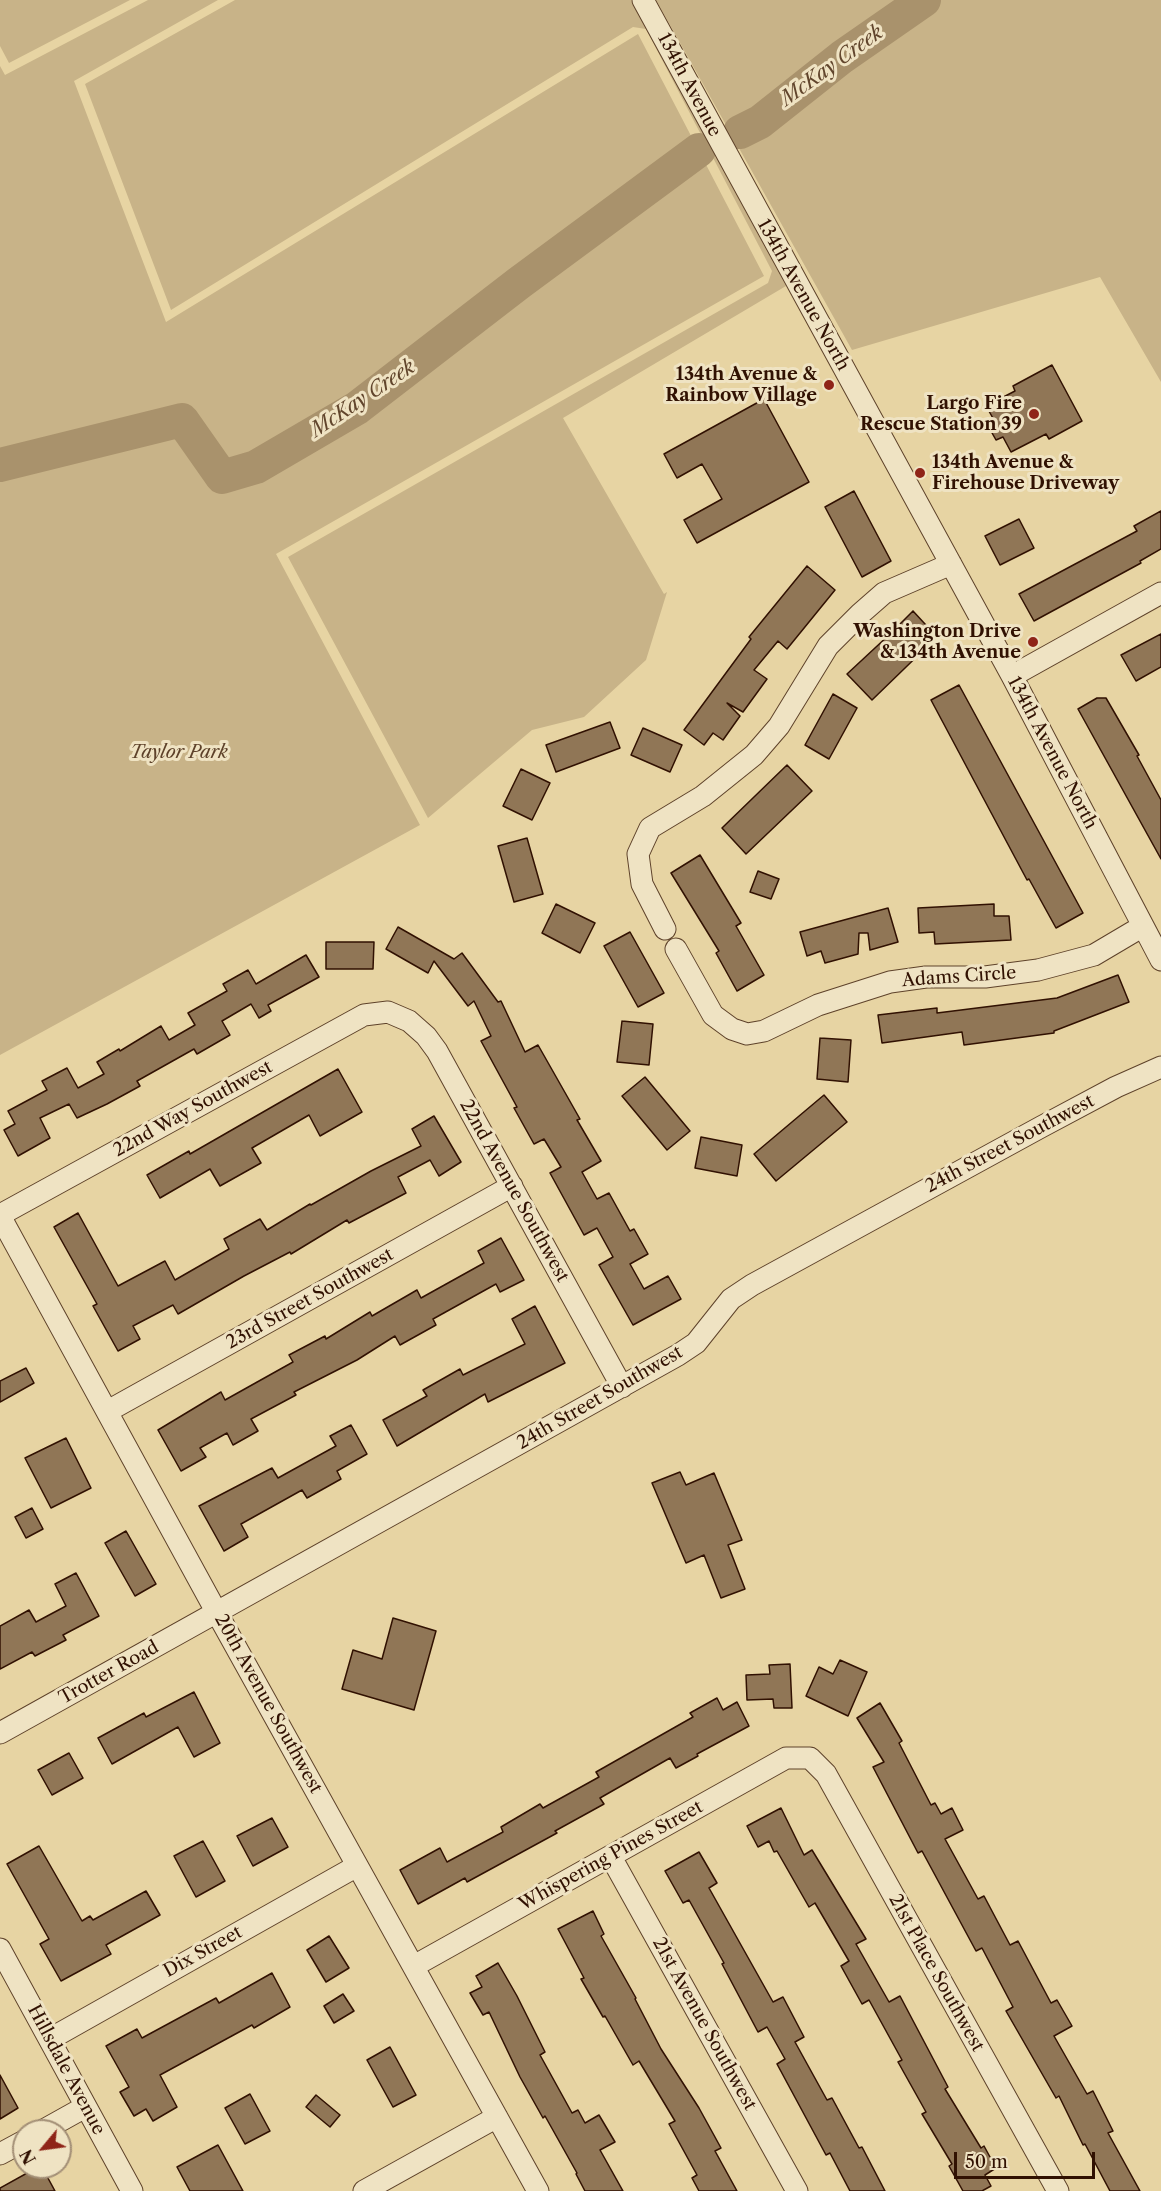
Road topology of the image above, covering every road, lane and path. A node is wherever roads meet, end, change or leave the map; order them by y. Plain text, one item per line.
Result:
1 (643, 0) edge
2 (735, 169) joint
3 (951, 564) junction
4 (1161, 593) edge
5 (1012, 676) junction
6 (1143, 926) junction
7 (665, 928) dead end
8 (676, 949) dead end
9 (1161, 960) edge
10 (388, 1012) joint
11 (1161, 1067) edge
12 (512, 1186) junction
13 (0, 1215) edge
14 (622, 1388) junction
15 (108, 1411) junction
16 (217, 1613) junction
17 (0, 1733) edge
18 (810, 1758) joint
19 (611, 1857) junction
20 (357, 1866) junction
21 (0, 1949) edge
22 (414, 1966) junction
23 (50, 2039) junction
24 (86, 2107) junction
25 (497, 2116) junction
26 (64, 2119) edge
27 (132, 2191) edge
28 (364, 2191) edge
29 (538, 2191) edge
30 (797, 2191) edge
31 (1058, 2191) edge

1 - 2 street, 134th Avenue
2 - 3 street, 134th Avenue North
3 - 5 street, 134th Avenue North
3 - 7 street
4 - 5 street
5 - 6 street, 134th Avenue North
6 - 8 street, Adams Circle
6 - 9 street, 134th Avenue North
10 - 12 street, 22nd Avenue Southwest
10 - 13 street, 22nd Way Southwest
11 - 14 street, 24th Street Southwest
12 - 14 street, 22nd Avenue Southwest
12 - 15 street, 23rd Street Southwest
13 - 15 street, 20th Avenue Southwest
14 - 16 street, 24th Street Southwest
15 - 16 street, 20th Avenue Southwest
16 - 17 street, Trotter Road
16 - 20 street, 20th Avenue Southwest
18 - 19 street, Whispering Pines Street
18 - 31 street, 21st Place Southwest
19 - 22 street, Whispering Pines Street
19 - 30 street, 21st Avenue Southwest
20 - 22 street, 20th Avenue Southwest
20 - 23 street, Dix Street
21 - 23 street, Hillsdale Avenue
22 - 25 street, 20th Avenue Southwest
23 - 24 street, Hillsdale Avenue
24 - 26 street
24 - 27 street, Hillsdale Avenue
25 - 28 street
25 - 29 street, 20th Avenue Southwest

